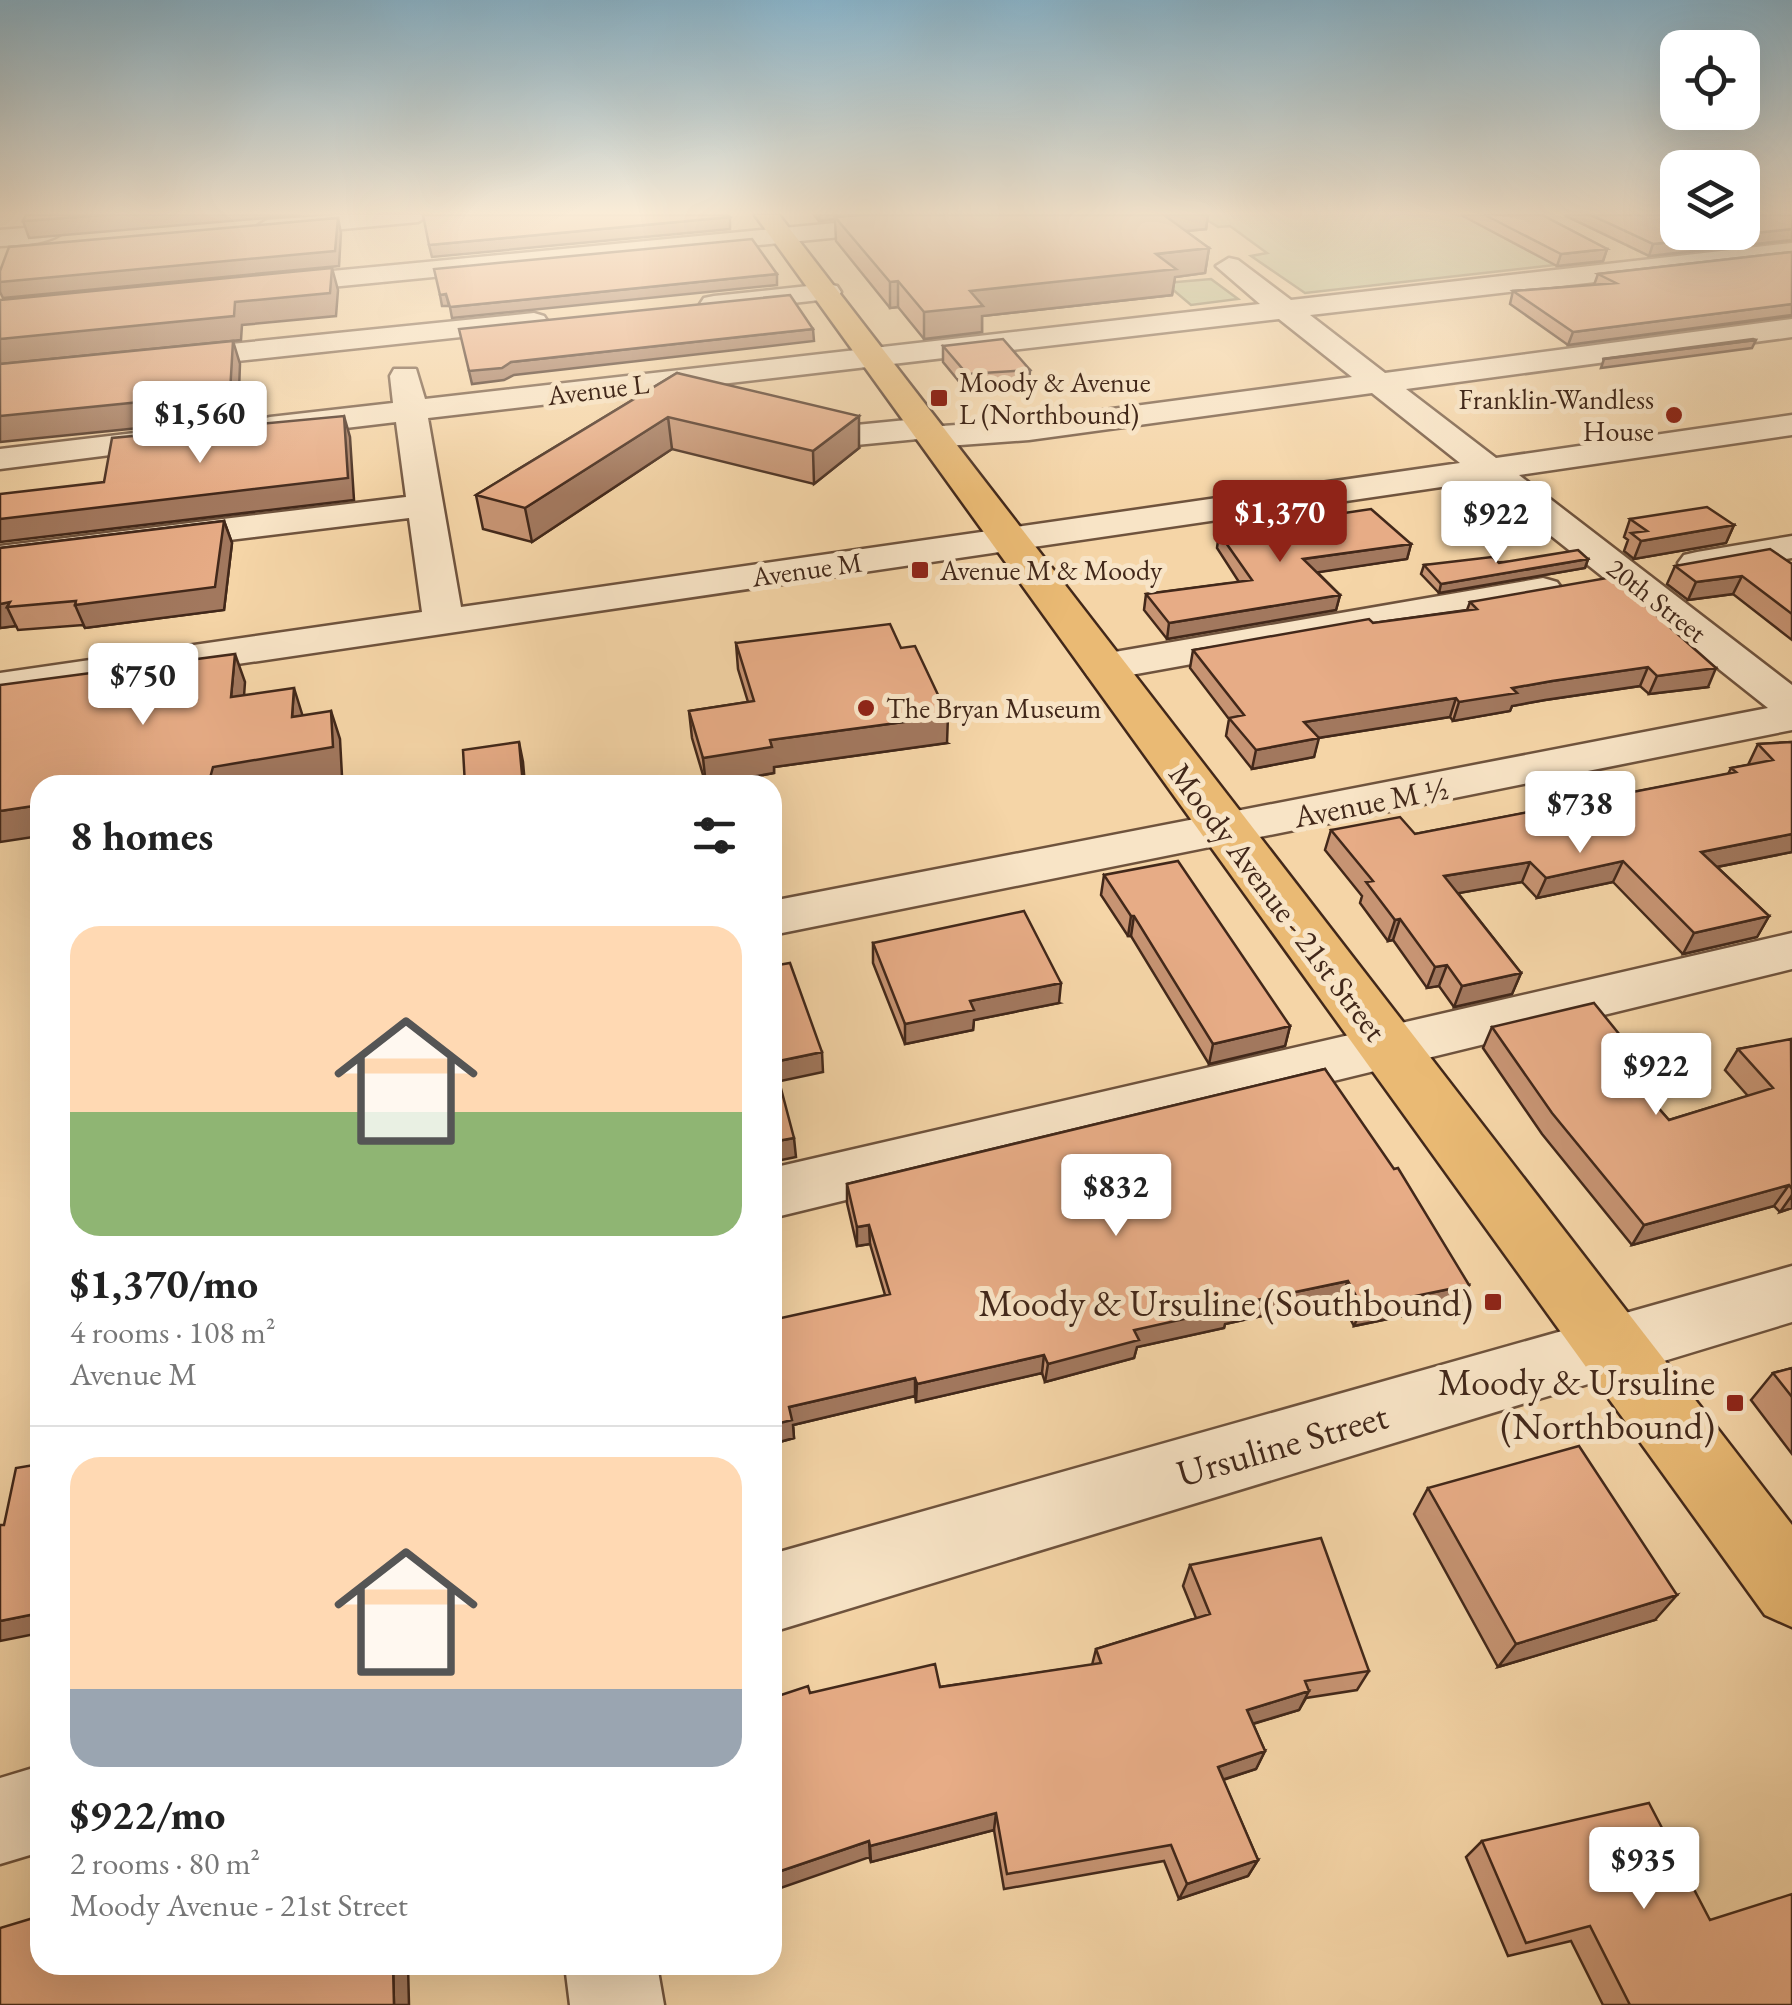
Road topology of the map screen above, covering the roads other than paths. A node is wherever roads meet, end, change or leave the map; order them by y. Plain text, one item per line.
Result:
1 (397, 309) edge
2 (839, 309) edge
3 (1285, 309) junction
4 (1289, 309) edge
5 (1733, 314) edge
6 (556, 320) edge
7 (1784, 334) edge
8 (401, 336) junction
9 (873, 357) junction
10 (134, 363) edge
11 (705, 377) junction
12 (1380, 382) junction
13 (409, 411) junction
14 (1792, 425) edge
15 (930, 432) junction
16 (0, 459) edge
17 (1490, 469) junction
18 (426, 504) junction
19 (1010, 540) junction
20 (1792, 548) edge
21 (0, 557) edge
22 (1626, 576) junction
23 (443, 622) junction
24 (1103, 667) junction
25 (0, 686) edge
26 (1792, 706) edge
27 (1792, 717) edge
28 (1224, 831) junction
29 (782, 916) edge
30 (1792, 951) edge
31 (1386, 1047) junction
32 (782, 1191) edge
33 (1792, 1294) edge
34 (1612, 1347) junction
35 (1792, 1588) edge
36 (782, 1590) edge
37 (30, 1812) edge
38 (0, 1820) edge
39 (612, 1975) edge
40 (617, 2005) edge

1 - 8 street
2 - 9 main road, Moody Avenue - 21st Street
3 - 4 street, Avenue L
3 - 9 street, Avenue L
3 - 12 street, 20th Street
5 - 7 street
6 - 8 street
7 - 12 street
8 - 10 street
8 - 13 street
9 - 11 street, Avenue L
9 - 15 main road, Moody Avenue - 21st Street
11 - 13 street, Avenue L
11 - 15 street
12 - 15 street
12 - 17 street, 20th Street
13 - 16 street, Avenue L
13 - 18 street
14 - 17 street, Avenue M
15 - 19 main road, Moody Avenue - 21st Street
17 - 19 street, Avenue M
17 - 22 street, 20th Street
18 - 21 street
18 - 23 street
19 - 23 street, Avenue M
19 - 24 main road, Moody Avenue - 21st Street
20 - 22 street
22 - 24 street
22 - 26 street, 20th Street
23 - 25 street, Avenue M
24 - 28 main road, Moody Avenue - 21st Street
27 - 28 street, Avenue M ½
28 - 29 street, Avenue M ½
28 - 31 main road, Moody Avenue - 21st Street
30 - 31 street
31 - 32 street
31 - 34 main road, Moody Avenue - 21st Street
33 - 34 street, Ursuline Street
34 - 35 main road, Moody Avenue - 21st Street
34 - 36 street, Ursuline Street
37 - 38 street
39 - 40 street

